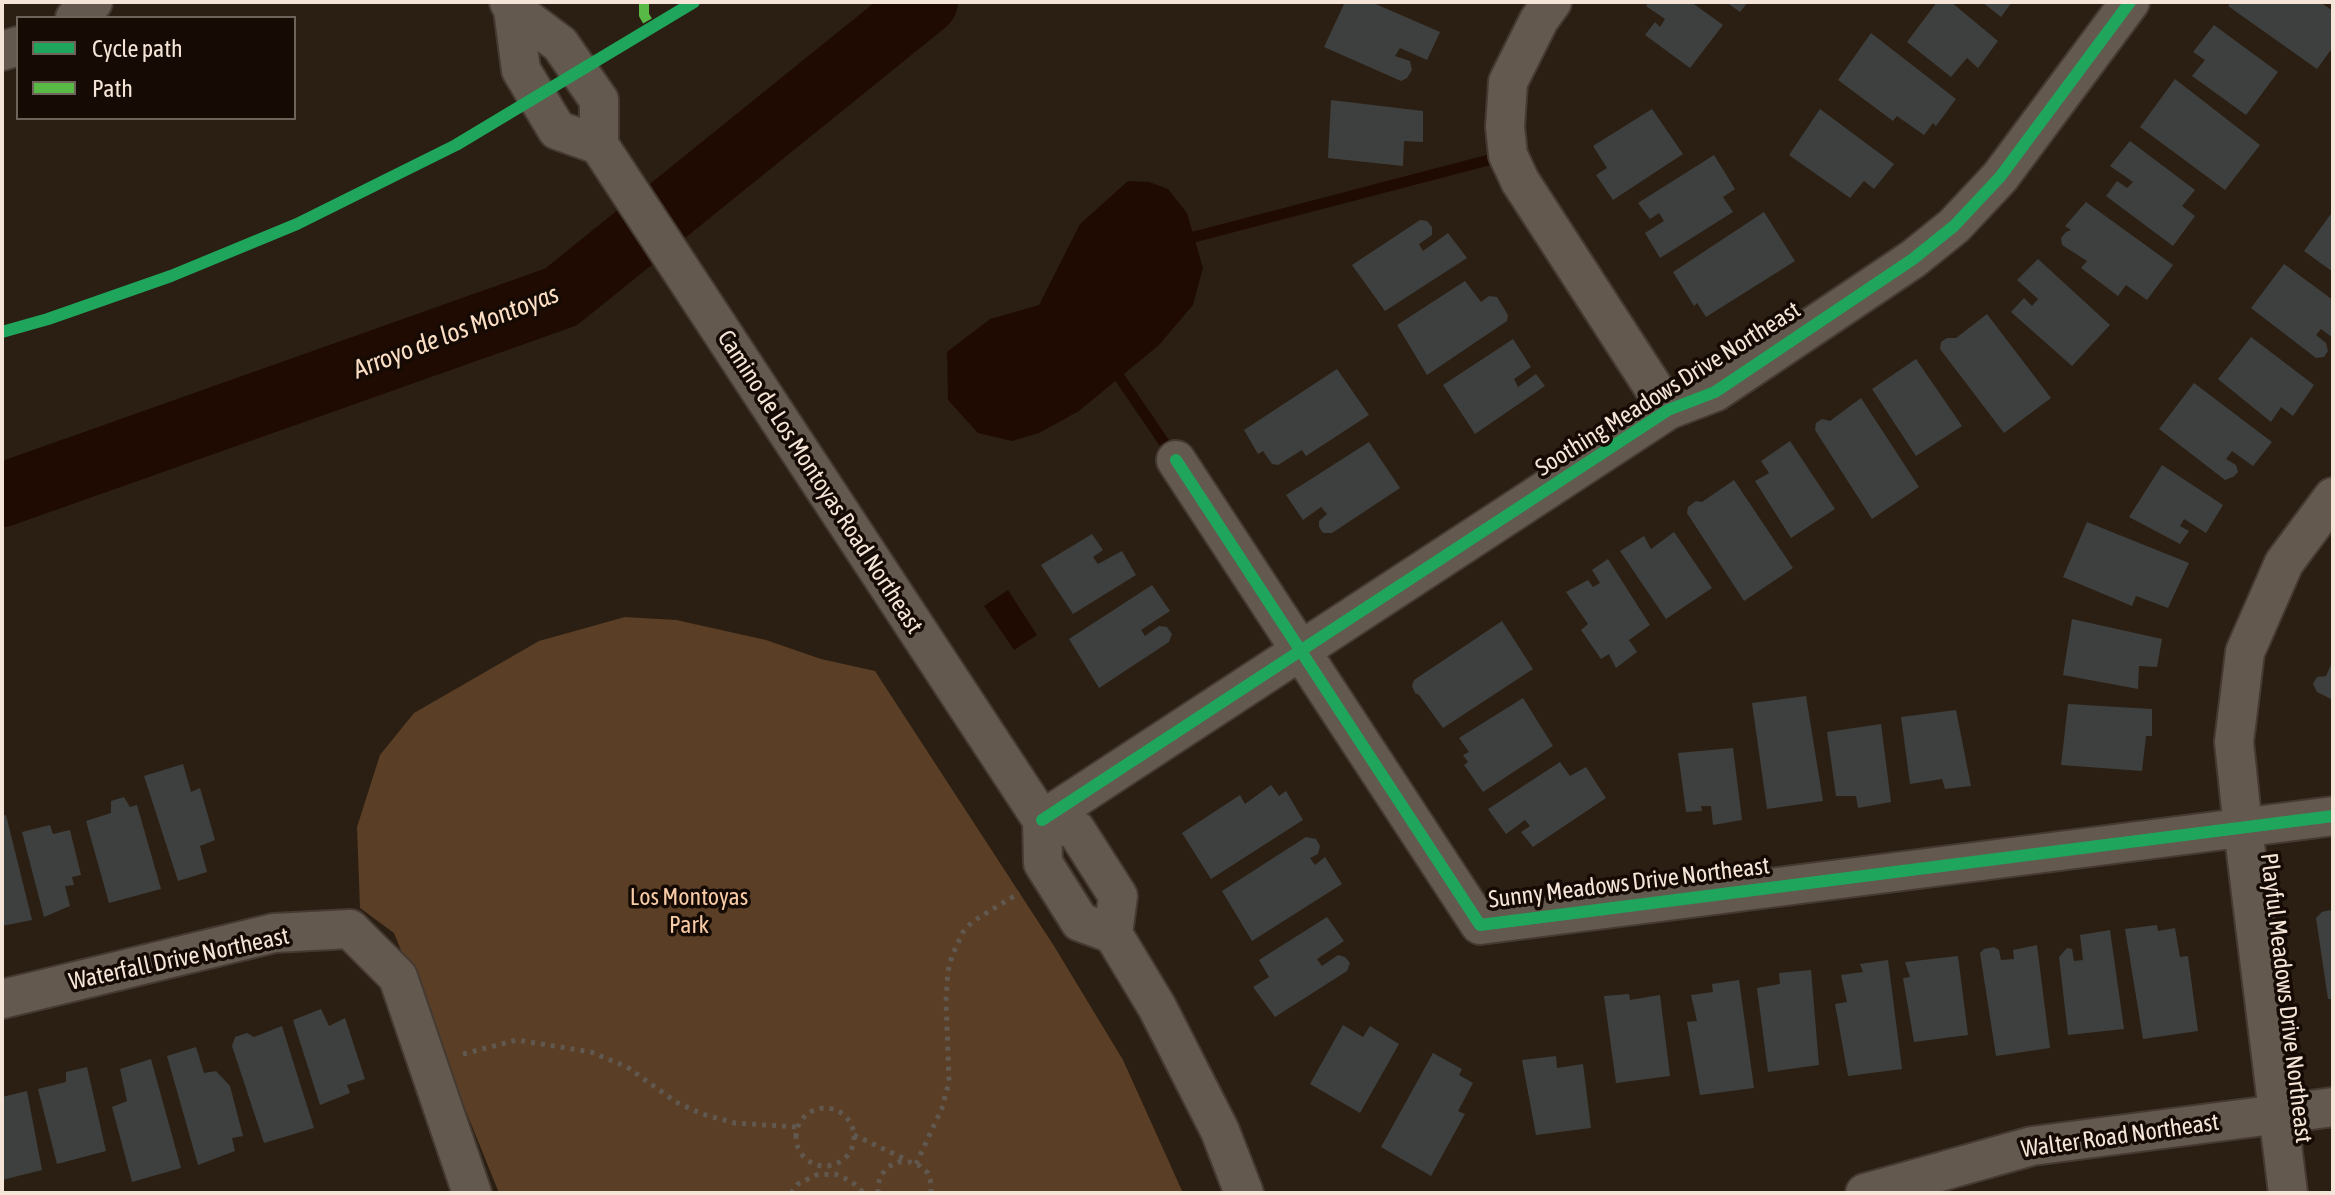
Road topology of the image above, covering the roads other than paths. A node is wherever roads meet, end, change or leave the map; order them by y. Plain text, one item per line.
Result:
1 (93, 2) edge
2 (1552, 2) edge
3 (2130, 2) edge
4 (511, 5) edge
5 (77, 16) edge
6 (1668, 410) junction
7 (1176, 460) dead end
8 (2333, 497) edge
9 (1300, 651) junction
10 (2333, 816) edge
11 (1042, 820) junction
12 (2243, 828) junction
13 (1113, 934) junction
14 (2, 999) edge
15 (2333, 1107) edge
16 (2278, 1114) junction
17 (472, 1193) edge
18 (1244, 1193) edge
19 (1865, 1193) edge
20 (2288, 1193) edge

1 - 5 street
2 - 6 street
3 - 6 street, Soothing Meadows Drive Northeast
4 - 11 street, Camino de Los Montoyas Road Northeast
6 - 9 street, Soothing Meadows Drive Northeast
7 - 9 street, Sunny Meadows Drive Northeast
8 - 12 street, Playful Meadows Drive Northeast
9 - 11 street, Soothing Meadows Drive Northeast
9 - 12 street, Sunny Meadows Drive Northeast
10 - 12 street, Sunny Meadows Drive Northeast
11 - 13 street
11 - 13 street
12 - 16 street, Playful Meadows Drive Northeast
13 - 18 street
14 - 17 street, Waterfall Drive Northeast
15 - 16 street, Walter Road Northeast
16 - 19 street, Walter Road Northeast
16 - 20 street, Playful Meadows Drive Northeast

